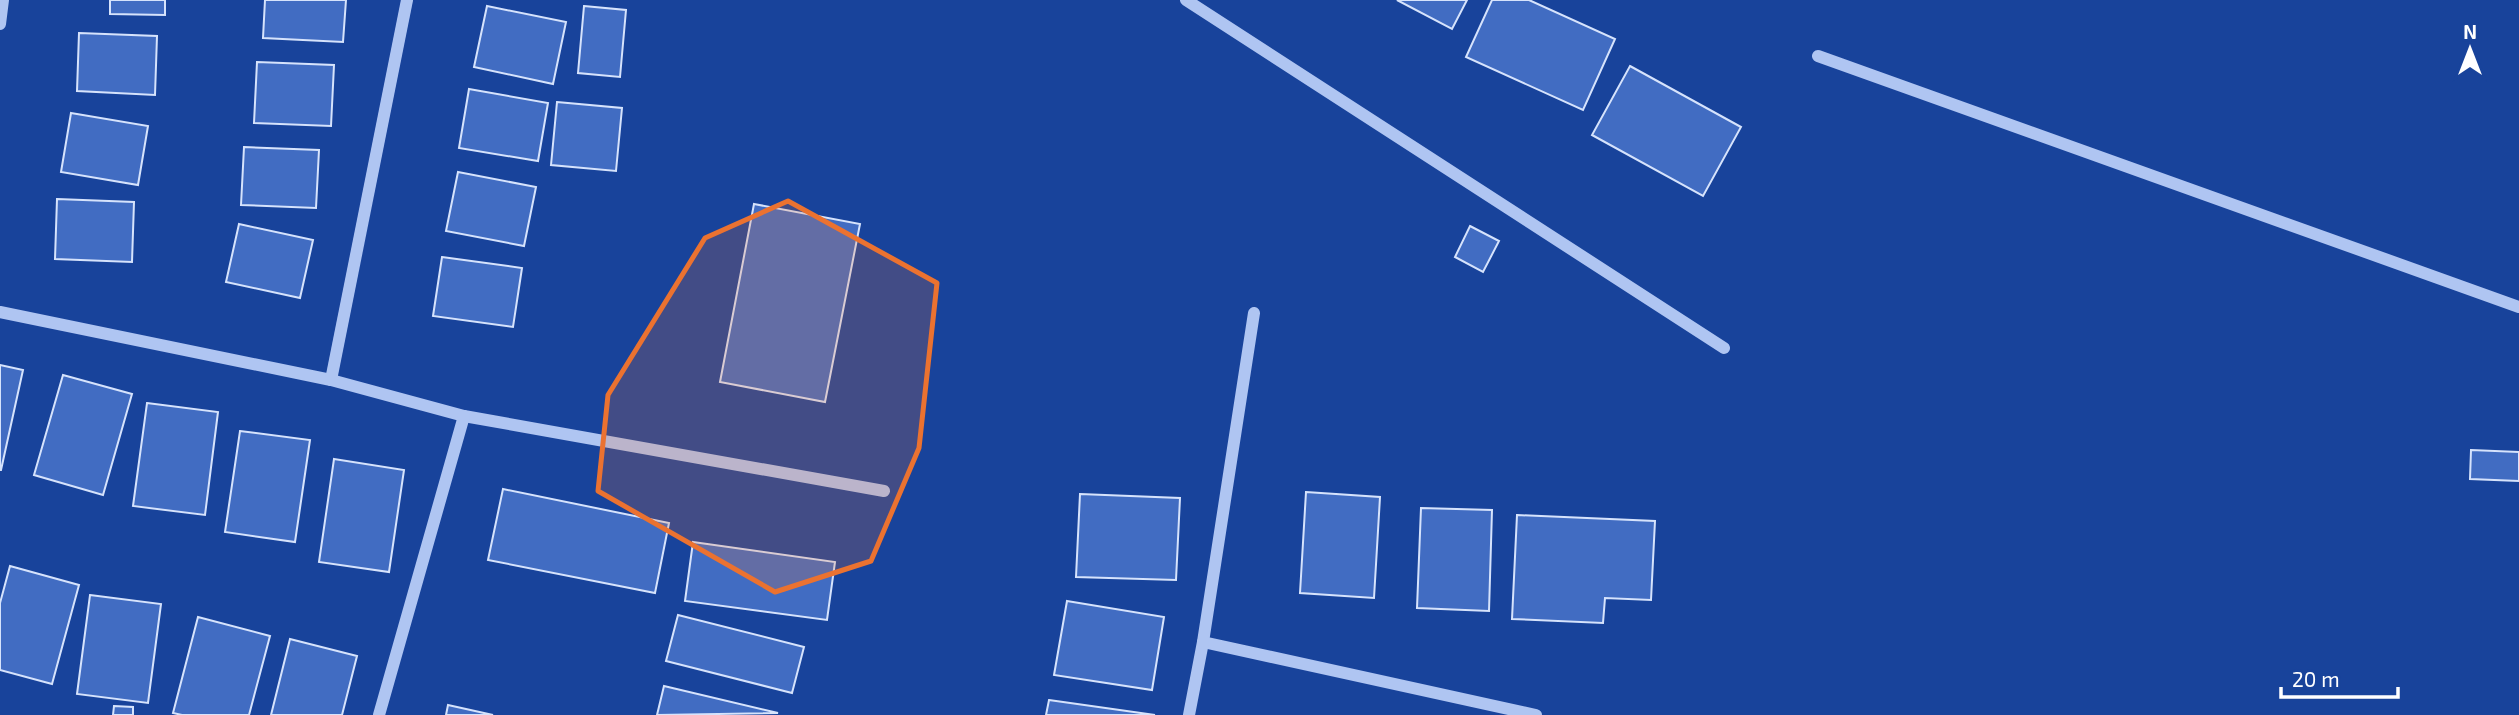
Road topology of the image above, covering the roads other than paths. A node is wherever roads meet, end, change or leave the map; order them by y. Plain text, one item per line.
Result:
1 (3, 0) edge
2 (407, 0) edge
3 (1186, 0) edge
4 (0, 24) edge
5 (1818, 56) dead end
6 (2519, 307) edge
7 (0, 312) edge
8 (1254, 313) dead end
9 (1724, 348) dead end
10 (331, 380) junction
11 (464, 416) junction
12 (884, 491) dead end
13 (1203, 642) junction
14 (379, 715) edge
15 (1189, 715) edge
16 (1535, 715) edge

1 - 4 street
2 - 10 street
3 - 9 street
5 - 6 street
7 - 10 street
8 - 13 street
10 - 11 street
11 - 12 street
11 - 14 street
13 - 15 street
13 - 16 street

